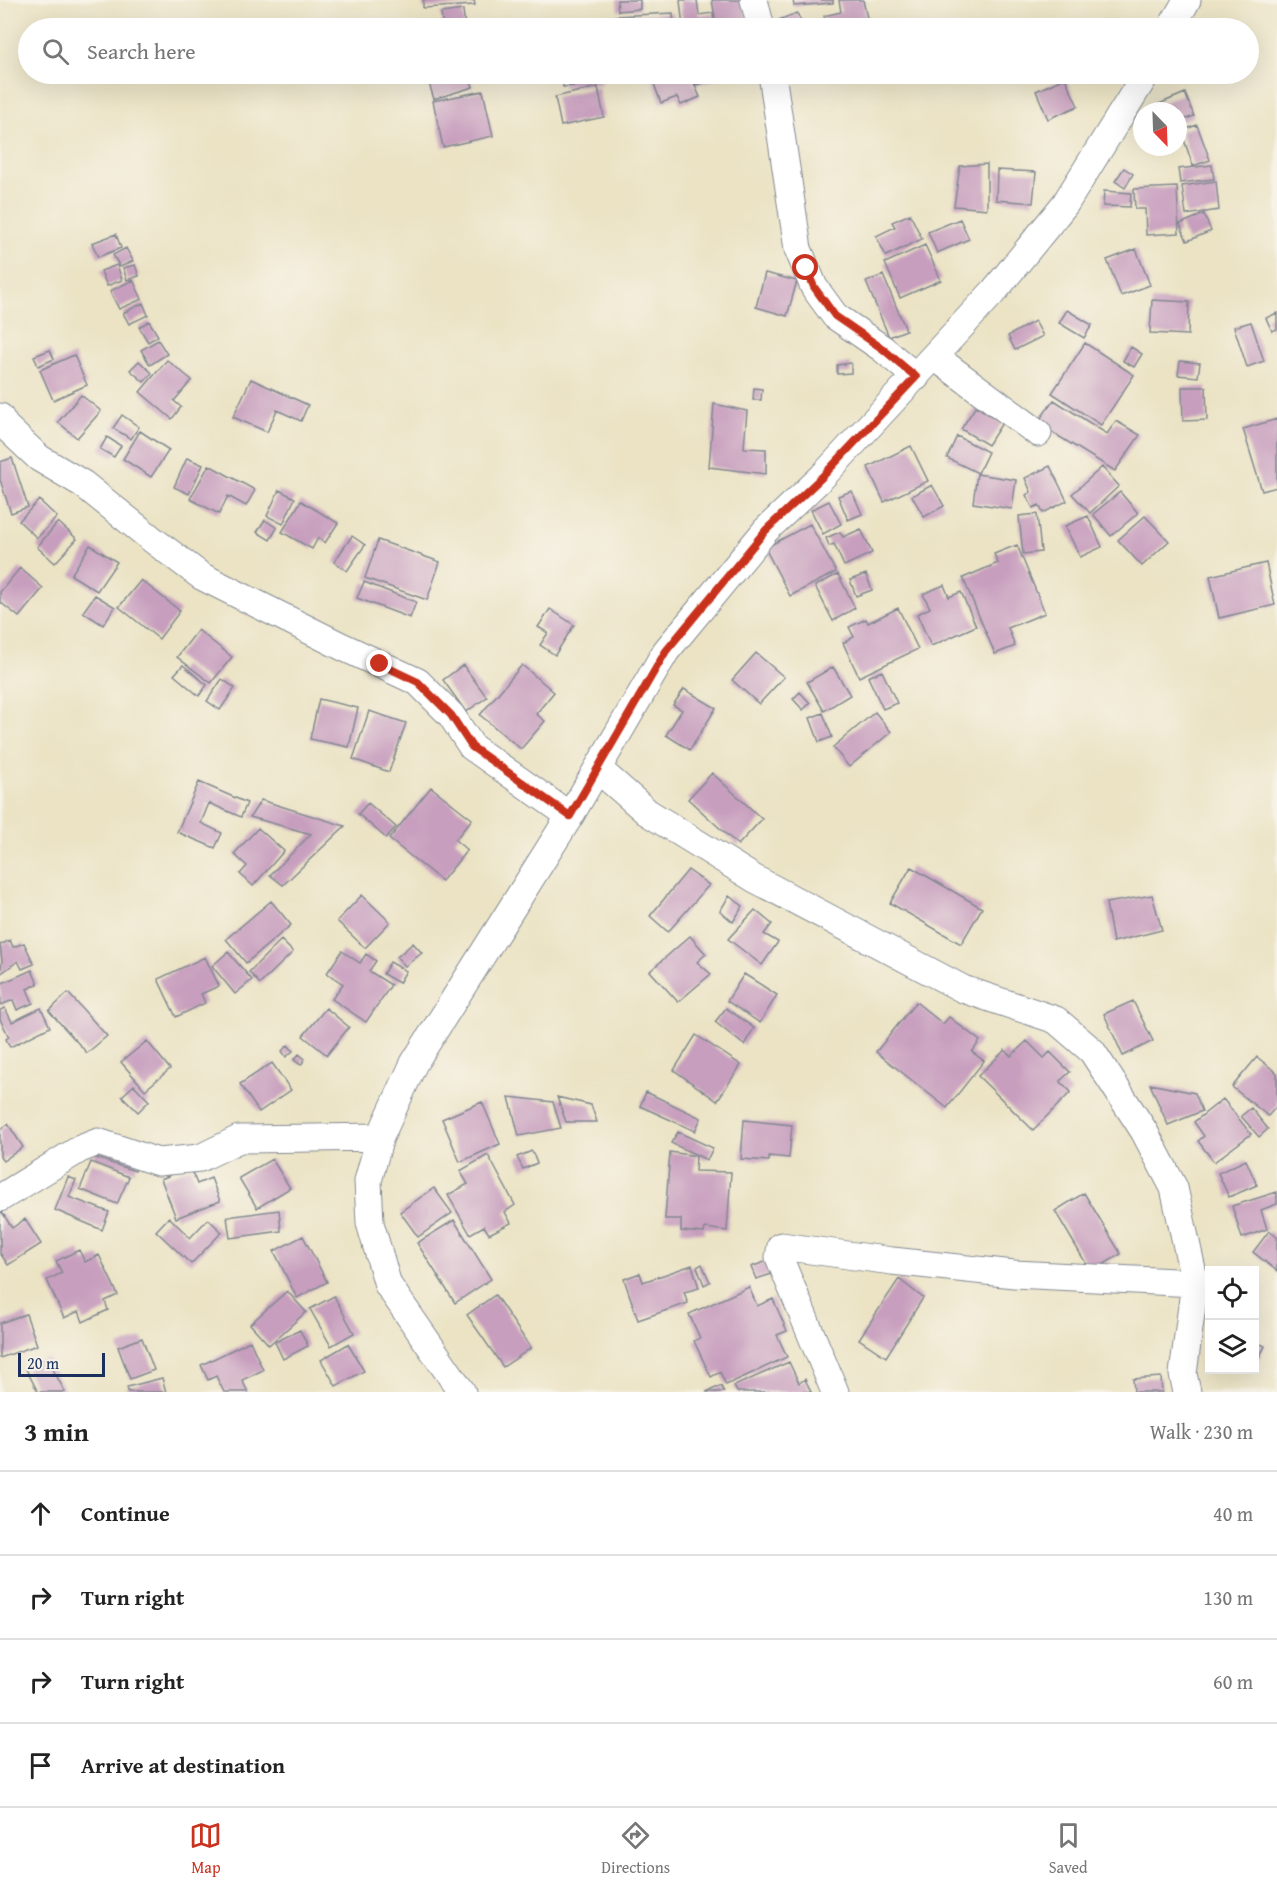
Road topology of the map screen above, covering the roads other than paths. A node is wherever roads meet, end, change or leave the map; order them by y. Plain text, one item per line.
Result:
1 (754, 0) edge
2 (1187, 0) edge
3 (758, 18) edge
4 (1177, 18) edge
5 (773, 84) edge
6 (1140, 84) edge
7 (935, 357) junction
8 (916, 377) junction
9 (0, 417) edge
10 (1038, 433) dead end
11 (598, 769) junction
12 (570, 816) junction
13 (380, 1137) junction
14 (0, 1198) edge
15 (1195, 1282) junction
16 (462, 1392) edge
17 (835, 1392) edge
18 (1187, 1392) edge

1 - 3 street
2 - 4 street
5 - 8 street
6 - 7 street
7 - 8 street
7 - 10 street
8 - 11 street
9 - 12 street
11 - 12 street
11 - 15 street
12 - 13 street
13 - 14 street
13 - 16 street
15 - 17 street
15 - 18 street

